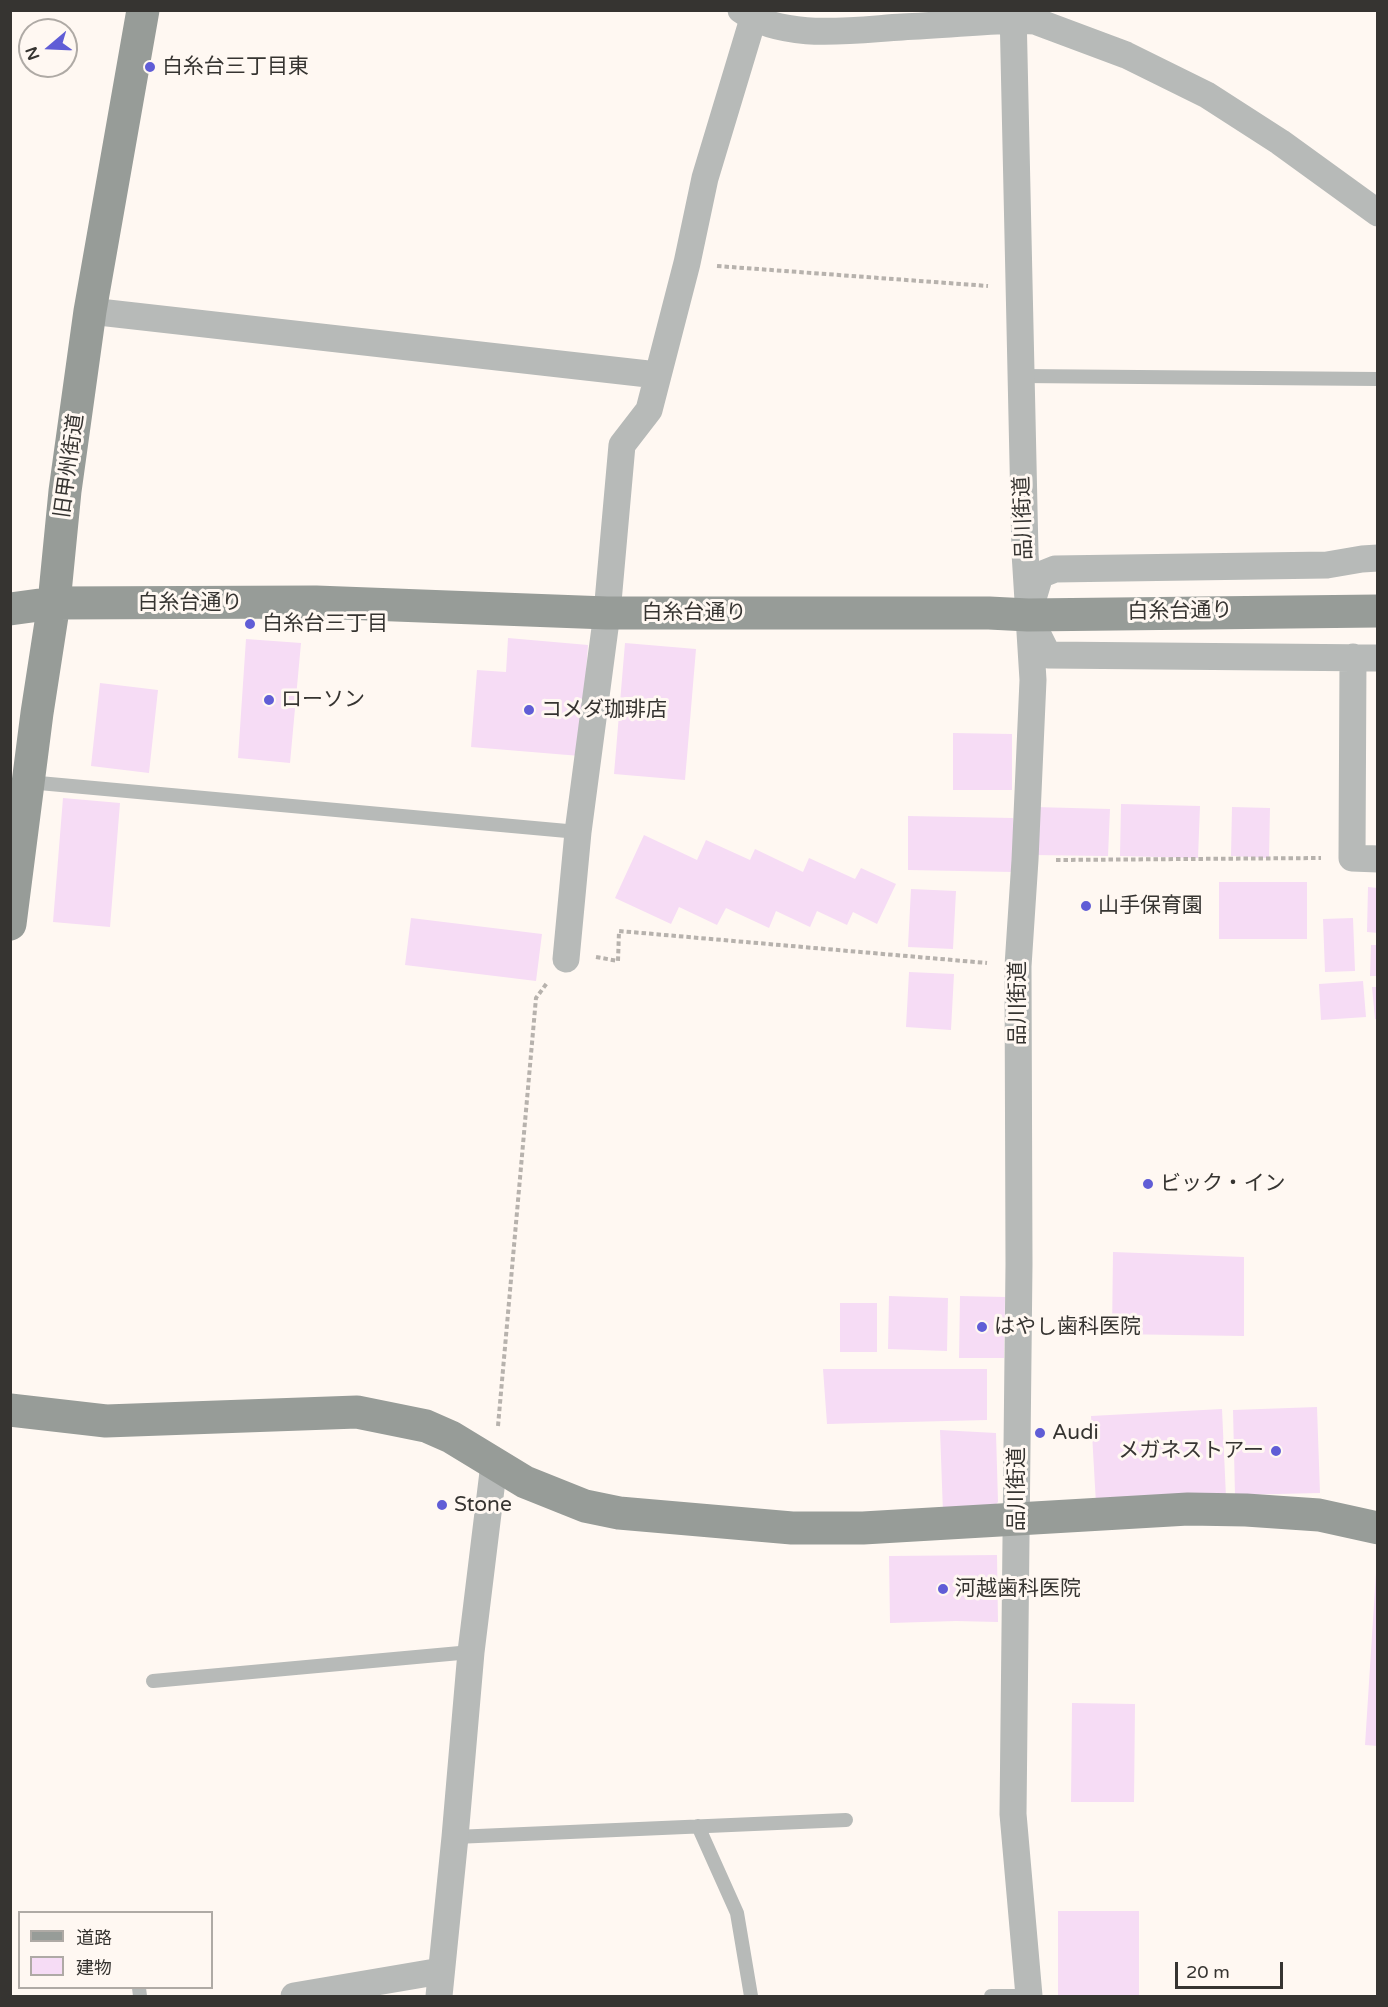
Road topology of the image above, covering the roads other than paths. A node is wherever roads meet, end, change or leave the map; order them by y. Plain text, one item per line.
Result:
1 (143, 10) edge
2 (749, 13) edge
3 (1013, 15) edge
4 (1377, 213) edge
5 (90, 311) junction
6 (657, 375) junction
7 (1020, 376) junction
8 (1377, 379) edge
9 (1377, 558) edge
10 (54, 603) junction
11 (10, 609) edge
12 (1377, 611) edge
13 (607, 613) junction
14 (1028, 615) junction
15 (1365, 658) edge
16 (28, 782) junction
17 (578, 832) junction
18 (1365, 859) edge
19 (10, 924) edge
20 (567, 955) road end
21 (10, 1410) edge
22 (494, 1464) junction
23 (1017, 1520) junction
24 (1377, 1528) edge
25 (471, 1652) junction
26 (153, 1681) dead end
27 (846, 1820) dead end
28 (698, 1826) junction
29 (455, 1837) junction
30 (440, 1984) edge
31 (294, 1996) edge
32 (751, 1996) edge
33 (992, 1996) edge
34 (1029, 1996) edge

1 - 5 street, 旧甲州街道
2 - 3 street
2 - 6 street
3 - 4 street
3 - 7 street, 品川街道
5 - 6 street
5 - 10 street, 旧甲州街道
6 - 13 street
7 - 8 lane
7 - 14 street, 品川街道
9 - 14 street
10 - 11 street, 白糸台通り
10 - 13 street, 白糸台通り
10 - 16 street, 旧甲州街道
12 - 14 street, 白糸台通り
13 - 14 street, 白糸台通り
13 - 17 street
14 - 15 street
14 - 23 street, 品川街道
15 - 18 street
16 - 17 lane
16 - 19 street, 旧甲州街道
17 - 20 street
21 - 22 street
22 - 23 street
22 - 25 street
23 - 24 street
23 - 34 street, 品川街道
25 - 26 lane
25 - 29 street
27 - 28 lane
28 - 29 lane
28 - 32 lane
29 - 30 street
30 - 31 street
33 - 34 lane

